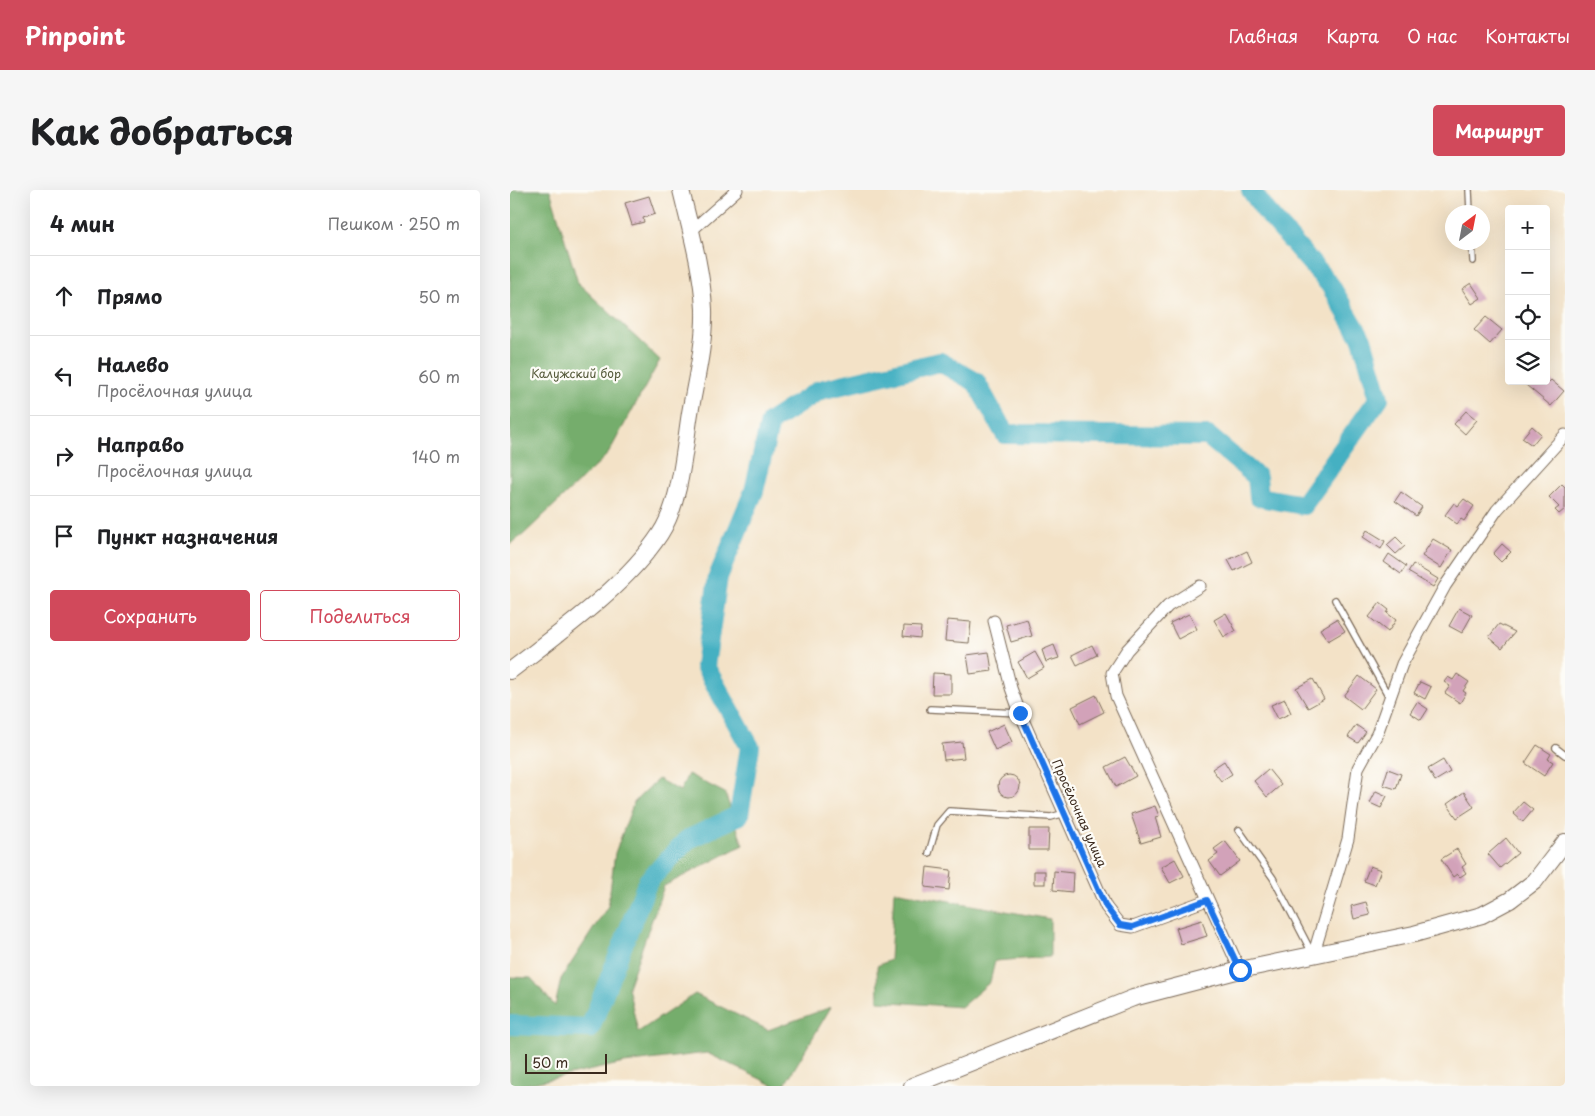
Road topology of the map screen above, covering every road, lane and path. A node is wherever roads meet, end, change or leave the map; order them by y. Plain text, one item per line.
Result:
1 (681, 190) edge
2 (737, 190) edge
3 (1469, 190) edge
4 (1470, 205) edge
5 (691, 231) junction
6 (1472, 250) edge
7 (1473, 261) dead end
8 (1565, 435) edge
9 (1200, 586) dead end
10 (1335, 600) dead end
11 (994, 621) dead end
12 (510, 671) edge
13 (1389, 697) junction
14 (930, 709) dead end
15 (1020, 713) junction
16 (1556, 748) dead end
17 (1565, 754) edge
18 (1065, 813) junction
19 (1239, 830) dead end
20 (1565, 842) edge
21 (928, 853) dead end
22 (1207, 900) junction
23 (1313, 956) junction
24 (1240, 970) junction
25 (912, 1086) edge

1 - 5 street
2 - 5 street
3 - 4 lane
5 - 12 street
6 - 7 lane
8 - 13 street
9 - 22 street
10 - 13 lane
11 - 15 street, Просёлочная улица
13 - 23 street
14 - 15 lane
15 - 18 street, Просёлочная улица
16 - 17 lane
18 - 21 lane
18 - 22 street, Просёлочная улица
19 - 23 lane
20 - 23 street
22 - 24 street
23 - 24 street
24 - 25 street

